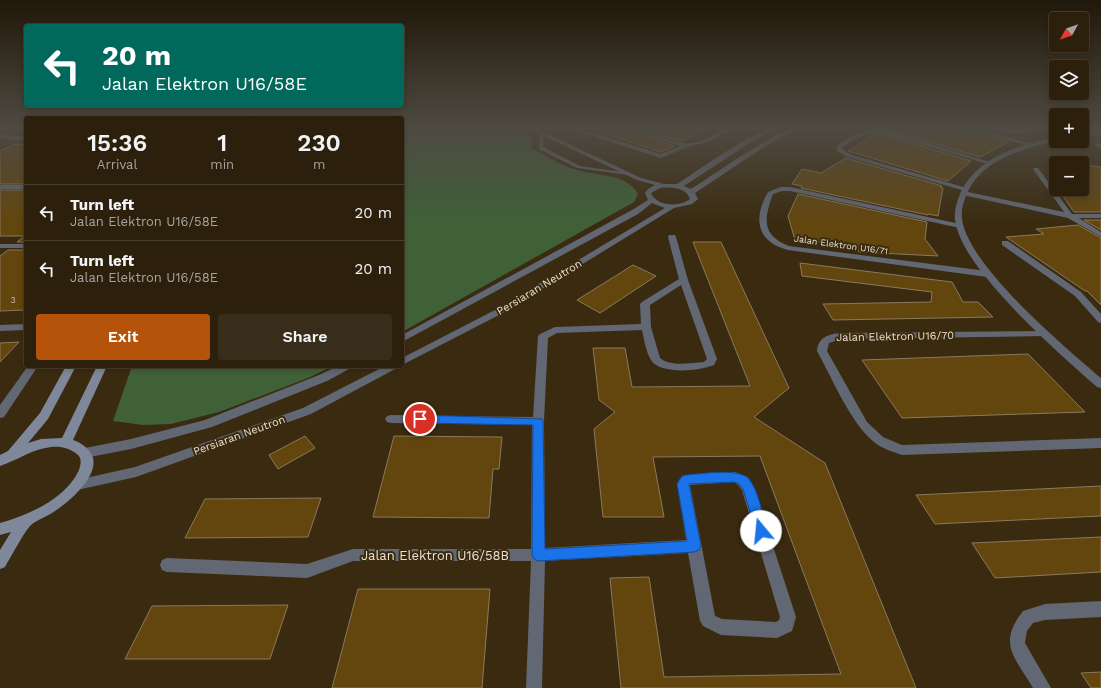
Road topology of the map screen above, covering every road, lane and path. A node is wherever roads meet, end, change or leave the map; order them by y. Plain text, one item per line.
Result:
1 (562, 159) edge
2 (598, 159) edge
3 (721, 159) edge
4 (741, 159) edge
5 (860, 159) edge
6 (977, 159) edge
7 (999, 159) edge
8 (990, 163) junction
9 (1036, 169) dead end
10 (629, 174) junction
11 (639, 179) junction
12 (665, 186) junction
13 (0, 187) edge
14 (24, 187) edge
15 (678, 187) junction
16 (650, 190) junction
17 (964, 191) junction
18 (690, 192) junction
19 (652, 200) junction
20 (673, 206) junction
21 (1070, 216) junction
22 (1101, 216) edge
23 (960, 226) junction
24 (1101, 235) edge
25 (672, 237) dead end
26 (1005, 243) dead end
27 (0, 246) edge
28 (24, 246) edge
29 (987, 274) junction
30 (684, 280) junction
31 (1101, 320) edge
32 (24, 327) edge
33 (646, 327) junction
34 (0, 328) edge
35 (1044, 334) junction
36 (404, 338) edge
37 (404, 361) edge
38 (32, 368) edge
39 (70, 368) edge
40 (101, 368) edge
41 (343, 368) edge
42 (389, 368) edge
43 (1101, 384) edge
44 (0, 414) edge
45 (391, 419) dead end
46 (538, 421) junction
47 (66, 442) junction
48 (1101, 443) edge
49 (85, 453) junction
50 (12, 454) junction
51 (0, 461) edge
52 (77, 485) junction
53 (26, 521) junction
54 (0, 529) edge
55 (694, 546) junction
56 (538, 555) junction
57 (0, 562) edge
58 (167, 565) dead end
59 (1101, 609) edge
60 (534, 688) edge
61 (1043, 688) edge

1 - 10 lane
2 - 10 street
3 - 15 street
4 - 18 street
5 - 17 street
6 - 8 street
7 - 8 street
8 - 17 street
9 - 21 street
10 - 11 street
11 - 12 street
11 - 16 street
12 - 15 street
12 - 16 street
13 - 14 street
15 - 18 street
16 - 19 street
17 - 21 street
17 - 23 street
18 - 20 street
19 - 20 street
19 - 36 street, Persiaran Neutron
20 - 37 street, Persiaran Neutron
21 - 22 street
21 - 24 street
23 - 29 street
23 - 29 street, Jalan Elektron U16/71
25 - 30 street
26 - 31 street
27 - 28 street
29 - 35 street
30 - 33 street
30 - 33 street
32 - 34 street
33 - 46 street
35 - 43 street
35 - 48 street, Jalan Elektron U16/70
38 - 44 street
39 - 50 main road
40 - 47 main road
41 - 49 street, Persiaran Neutron
42 - 52 street, Persiaran Neutron
45 - 46 street
46 - 56 street
47 - 49 main road
47 - 50 main road
49 - 52 main road
50 - 51 main road
52 - 53 main road
53 - 54 main road
53 - 57 main road
55 - 55 street
55 - 56 street, Jalan Elektron U16/58B
56 - 58 street, Jalan Elektron U16/58B
56 - 60 street
59 - 61 street

